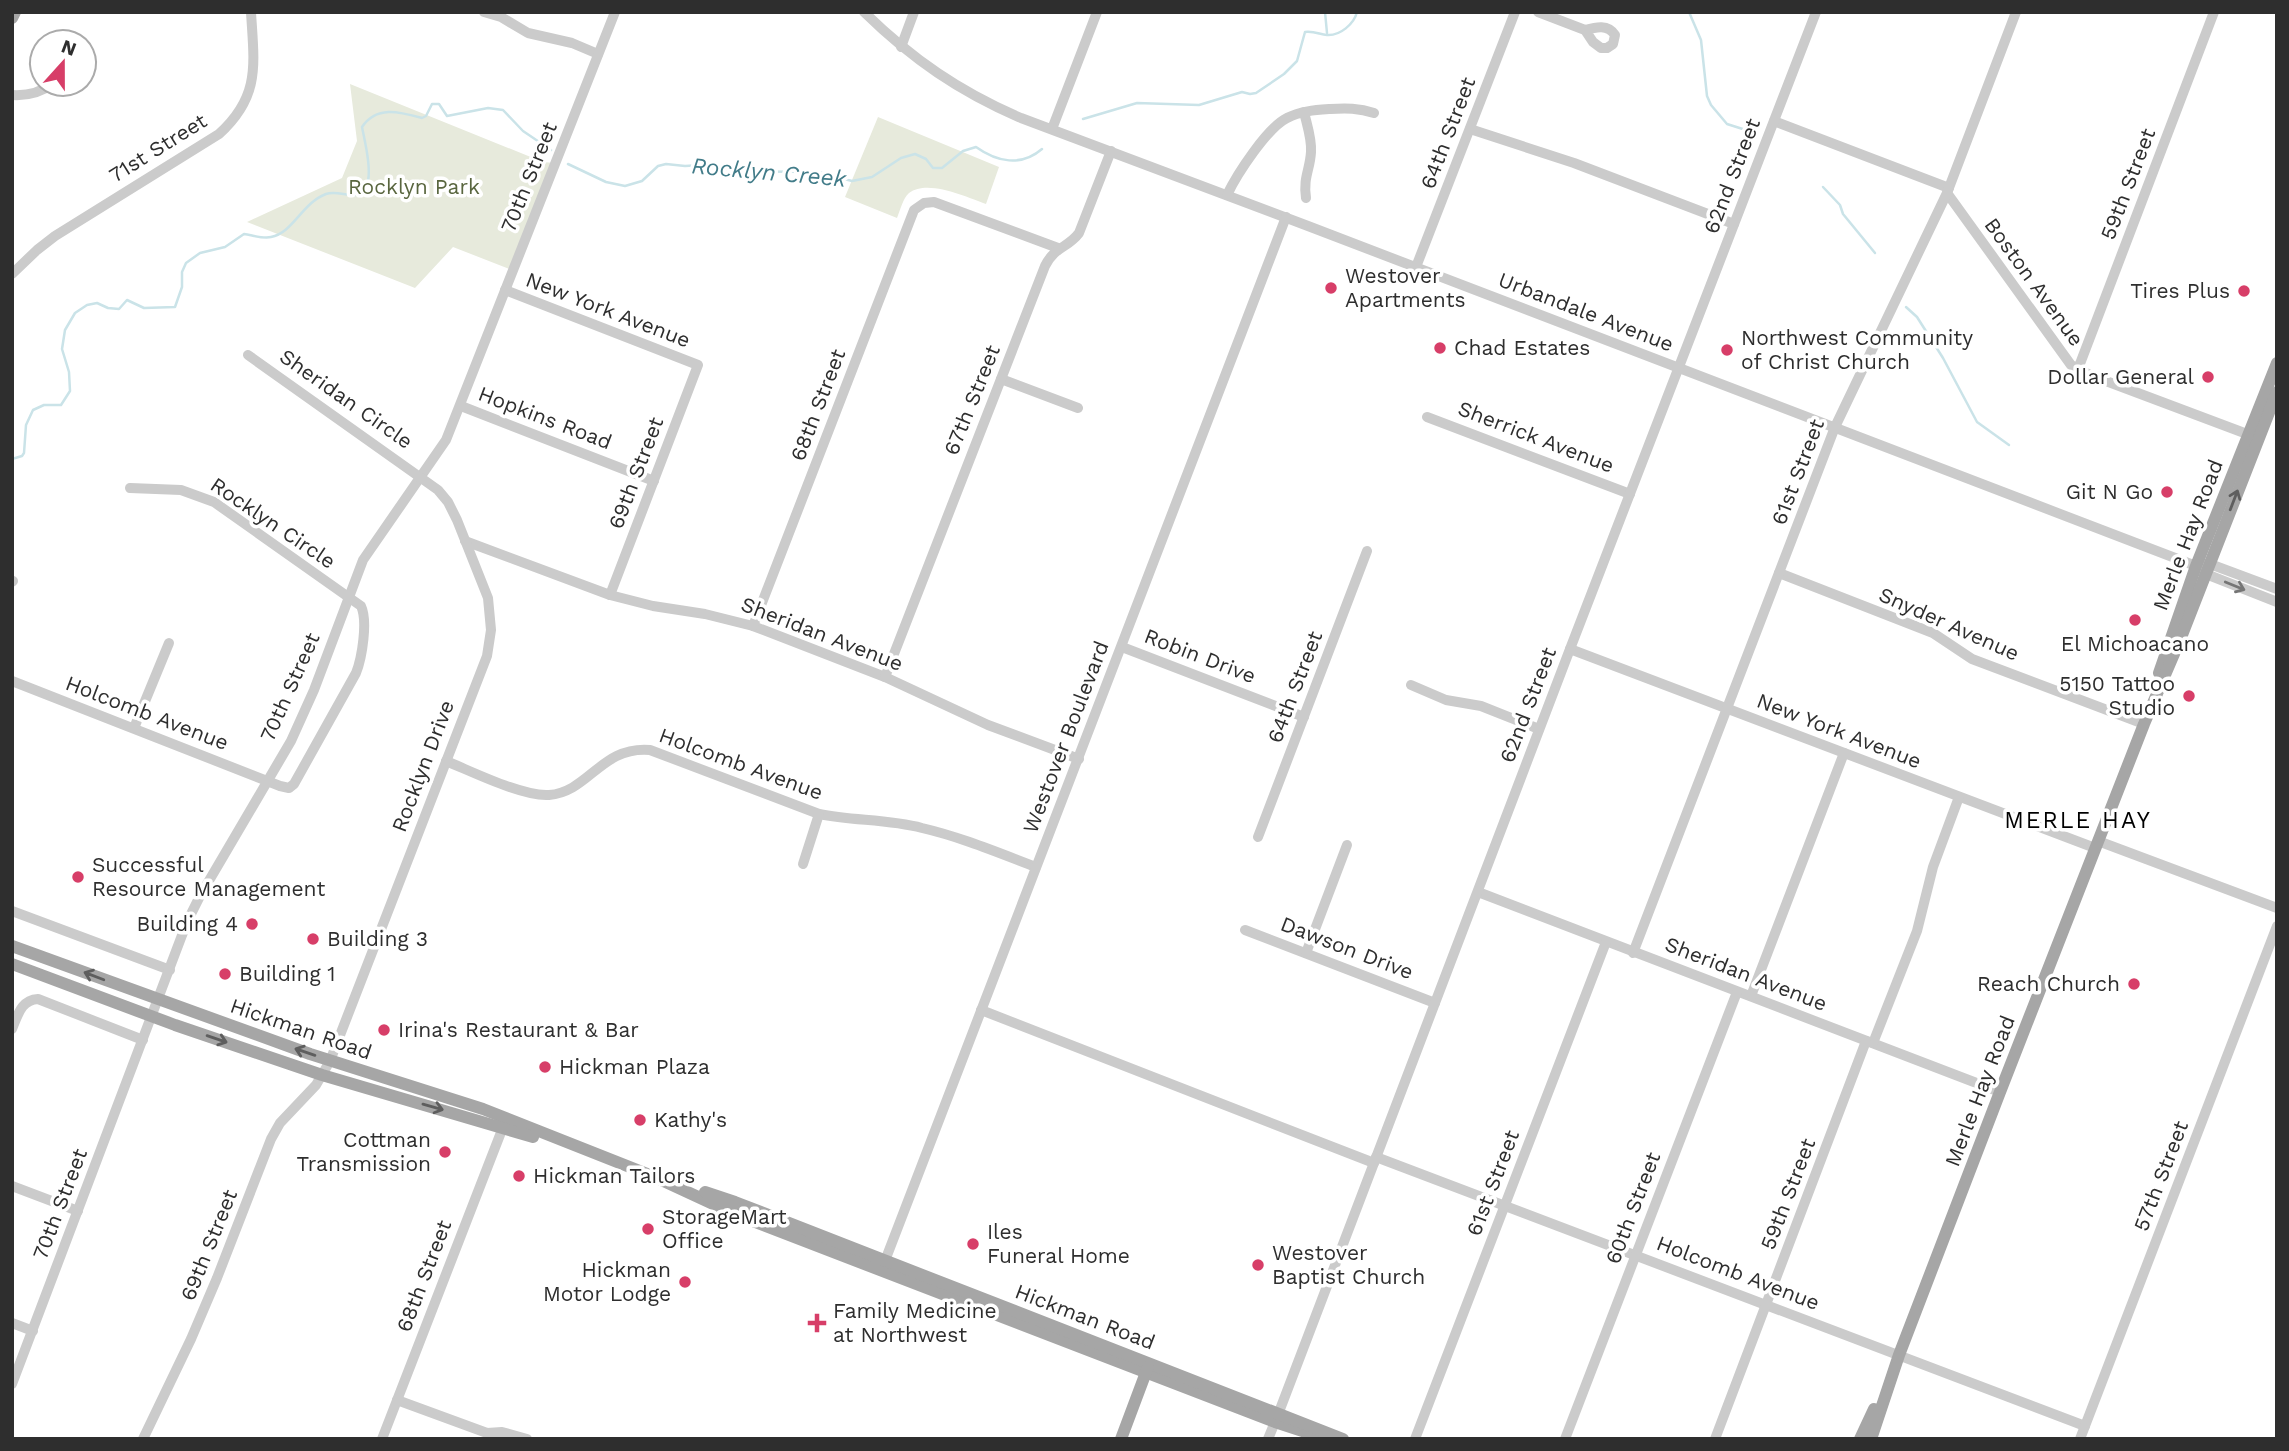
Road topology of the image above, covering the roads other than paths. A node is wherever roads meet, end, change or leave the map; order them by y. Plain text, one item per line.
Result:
1 (15, 12) edge
2 (251, 12) edge
3 (484, 12) edge
4 (615, 12) edge
5 (864, 12) edge
6 (914, 12) edge
7 (1097, 12) edge
8 (1515, 12) edge
9 (1538, 12) edge
10 (1816, 12) edge
11 (2016, 12) edge
12 (2214, 12) edge
13 (12, 18) edge
14 (1586, 30) dead end
15 (901, 47) junction
16 (598, 54) junction
17 (1304, 112) junction
18 (1374, 113) dead end
19 (1774, 121) junction
20 (1052, 129) junction
21 (1470, 129) junction
22 (1111, 151) junction
23 (1948, 190) junction
24 (1227, 195) junction
25 (1306, 198) dead end
26 (1286, 217) junction
27 (1734, 224) junction
28 (1058, 248) junction
29 (1416, 267) junction
30 (12, 274) edge
31 (505, 290) junction
32 (248, 355) dead end
33 (2277, 363) edge
34 (698, 365) joint
35 (1678, 367) junction
36 (2078, 369) junction
37 (1001, 379) junction
38 (2277, 391) edge
39 (461, 406) junction
40 (1078, 408) dead end
41 (1427, 416) dead end
42 (1835, 427) junction
43 (2253, 436) junction
44 (422, 477) junction
45 (654, 481) junction
46 (130, 488) dead end
47 (1630, 494) junction
48 (465, 541) junction
49 (1367, 551) dead end
50 (2204, 568) junction
51 (1779, 573) junction
52 (2277, 589) edge
53 (610, 595) junction
54 (348, 597) junction
55 (2277, 602) edge
56 (753, 626) junction
57 (169, 643) dead end
58 (1122, 647) junction
59 (1570, 649) junction
60 (885, 677) junction
61 (12, 681) edge
62 (1411, 685) dead end
63 (1727, 709) junction
64 (1304, 717) junction
65 (2144, 724) junction
66 (134, 728) junction
67 (1539, 729) junction
68 (1844, 753) junction
69 (1079, 759) junction
70 (446, 761) junction
71 (267, 780) junction
72 (1959, 797) junction
73 (819, 814) junction
74 (1258, 837) dead end
75 (2097, 844) junction
76 (1347, 845) dead end
77 (803, 864) dead end
78 (1036, 867) junction
79 (1478, 892) junction
80 (2277, 908) edge
81 (12, 911) edge
82 (2277, 926) edge
83 (1245, 930) dead end
84 (1606, 942) junction
85 (12, 946) edge
86 (1306, 953) junction
87 (1633, 953) junction
88 (12, 964) edge
89 (170, 970) junction
90 (1737, 992) junction
91 (1751, 996) junction
92 (158, 1000) junction
93 (1435, 1003) junction
94 (981, 1010) junction
95 (152, 1016) junction
96 (12, 1029) edge
97 (143, 1040) junction
98 (1870, 1042) junction
99 (330, 1061) junction
100 (322, 1075) junction
101 (2000, 1091) junction
102 (504, 1123) junction
103 (1375, 1160) junction
104 (12, 1186) edge
105 (1505, 1205) junction
106 (78, 1211) junction
107 (1635, 1255) junction
108 (883, 1265) junction
109 (1766, 1304) junction
110 (12, 1323) edge
111 (33, 1331) junction
112 (1899, 1355) junction
113 (1148, 1368) junction
114 (12, 1384) edge
115 (397, 1400) junction
116 (1277, 1417) junction
117 (2085, 1426) junction
118 (143, 1439) edge
119 (382, 1439) edge
120 (527, 1439) edge
121 (1121, 1439) edge
122 (1268, 1439) edge
123 (1326, 1439) edge
124 (1343, 1439) edge
125 (1415, 1439) edge
126 (1565, 1439) edge
127 (1715, 1439) edge
128 (1860, 1439) edge
129 (1871, 1439) edge
130 (2080, 1439) edge

1 - 13 main road
2 - 30 street, 71st Street
3 - 16 street
4 - 16 street, 70th Street
5 - 15 street, Urbandale Avenue
6 - 15 street
7 - 20 street
8 - 21 street, 64th Street
9 - 14 street
10 - 19 street, 62nd Street
11 - 23 street, 61st Street
12 - 36 street, 59th Street
15 - 20 street, Urbandale Avenue
16 - 31 street, 70th Street
17 - 18 street
17 - 24 street
17 - 25 street
19 - 23 street
19 - 27 street, 62nd Street
20 - 22 street, Urbandale Avenue
21 - 27 street
21 - 29 street, 64th Street
22 - 24 street, Urbandale Avenue
22 - 28 street, 67th Street
23 - 36 street, Boston Avenue
23 - 42 street, 61st Street
24 - 26 street, Urbandale Avenue
26 - 29 street, Urbandale Avenue
26 - 58 street, Westover Boulevard
27 - 35 street, 62nd Street
28 - 37 street, 67th Street
28 - 56 street, 68th Street
29 - 35 street, Urbandale Avenue
31 - 34 street, New York Avenue
31 - 39 street, 70th Street
32 - 44 street, Sheridan Circle
33 - 43 main road, Merle Hay Road
34 - 45 street, 69th Street
35 - 42 street, Urbandale Avenue
35 - 47 street, 62nd Street
36 - 43 street, Boston Avenue
37 - 40 street
37 - 60 street, 67th Street
38 - 43 main road, Merle Hay Road
39 - 44 street, 70th Street
39 - 45 street, Hopkins Road
41 - 47 street, Sherrick Avenue
42 - 50 street, Urbandale Avenue
42 - 51 street, 61st Street
43 - 50 main road, Merle Hay Road
44 - 48 street, Rocklyn Drive
44 - 54 street, 70th Street
45 - 53 street, 69th Street
46 - 54 street, Rocklyn Circle
47 - 59 street, 62nd Street
48 - 53 street, Sheridan Avenue
48 - 70 street, Rocklyn Drive
49 - 64 street, 64th Street
50 - 52 street, Urbandale Avenue
50 -> 55 street, Urbandale Avenue
50 - 65 main road, Merle Hay Road
51 - 63 street, 61st Street
51 - 65 street, Snyder Avenue
53 - 56 street, Sheridan Avenue
54 - 71 street, 70th Street
54 - 71 street
56 - 60 street, Sheridan Avenue
57 - 66 street
58 - 64 street, Robin Drive
58 - 69 street, Westover Boulevard
59 - 63 street, New York Avenue
59 - 67 street, 62nd Street
60 - 69 street, Sheridan Avenue
61 - 66 street, Holcomb Avenue
62 - 67 street
63 - 68 street, New York Avenue
63 - 87 street, 61st Street
64 - 74 street, 64th Street
65 - 75 main road, Merle Hay Road
66 - 71 street, Holcomb Avenue
67 - 79 street, 62nd Street
68 - 72 street, New York Avenue
68 - 91 street
69 - 78 street, Westover Boulevard
70 - 73 street, Holcomb Avenue
70 - 99 street, Rocklyn Drive
71 - 89 street, 70th Street
72 - 75 street, New York Avenue
72 - 98 street, 59th Street
73 - 77 street
73 - 78 street, Holcomb Avenue
75 - 80 street, New York Avenue
75 - 101 main road, Merle Hay Road
76 - 86 street
78 - 94 street, Westover Boulevard
79 - 84 street, Sheridan Avenue
79 - 93 street, 62nd Street
81 - 89 street
82 - 117 street, 57th Street
83 - 86 street, Dawson Drive
84 - 87 street, Sheridan Avenue
84 - 105 street, 61st Street
92 -> 85 main road, Hickman Road
86 - 93 street, Dawson Drive
87 - 90 street, Sheridan Avenue
88 - 95 main road, Hickman Road
89 - 92 street, 70th Street
90 - 91 street, Sheridan Avenue
90 - 107 street, 60th Street
91 - 98 street, Sheridan Avenue
92 - 95 street, 70th Street
99 -> 92 main road, Hickman Road
93 - 103 street, 62nd Street
94 - 103 street, Holcomb Avenue
94 - 108 street, Westover Boulevard
95 - 97 street, 70th Street
95 -> 100 main road, Hickman Road
96 - 97 street
97 - 106 street, 70th Street
98 - 101 street, Sheridan Avenue
98 - 109 street, 59th Street
99 - 100 street, Rocklyn Drive
99 - 102 main road, Hickman Road
100 -> 102 main road, Hickman Road
100 - 118 street, 69th Street
101 - 112 main road, Merle Hay Road
102 - 108 main road, Hickman Road
102 - 115 street, 68th Street
103 - 105 street, Holcomb Avenue
103 - 116 street, 62nd Street
104 - 106 street
105 - 107 street, Holcomb Avenue
105 - 125 street, 61st Street
106 - 111 street, 70th Street
107 - 109 street, Holcomb Avenue
107 - 126 street, 60th Street
108 - 113 main road, Hickman Road
109 - 112 street, Holcomb Avenue
109 - 127 street, 59th Street
110 - 111 street
111 - 114 street, 70th Street
112 - 117 street, Holcomb Avenue
112 - 128 main road, Merle Hay Road
112 - 129 main road, Merle Hay Road
113 - 116 main road, Hickman Road
113 - 121 main road
115 - 119 street, 68th Street
115 - 120 street
116 - 122 street, 62nd Street
116 - 123 main road, Hickman Road
116 - 124 main road, Hickman Road
117 - 130 street, 57th Street

